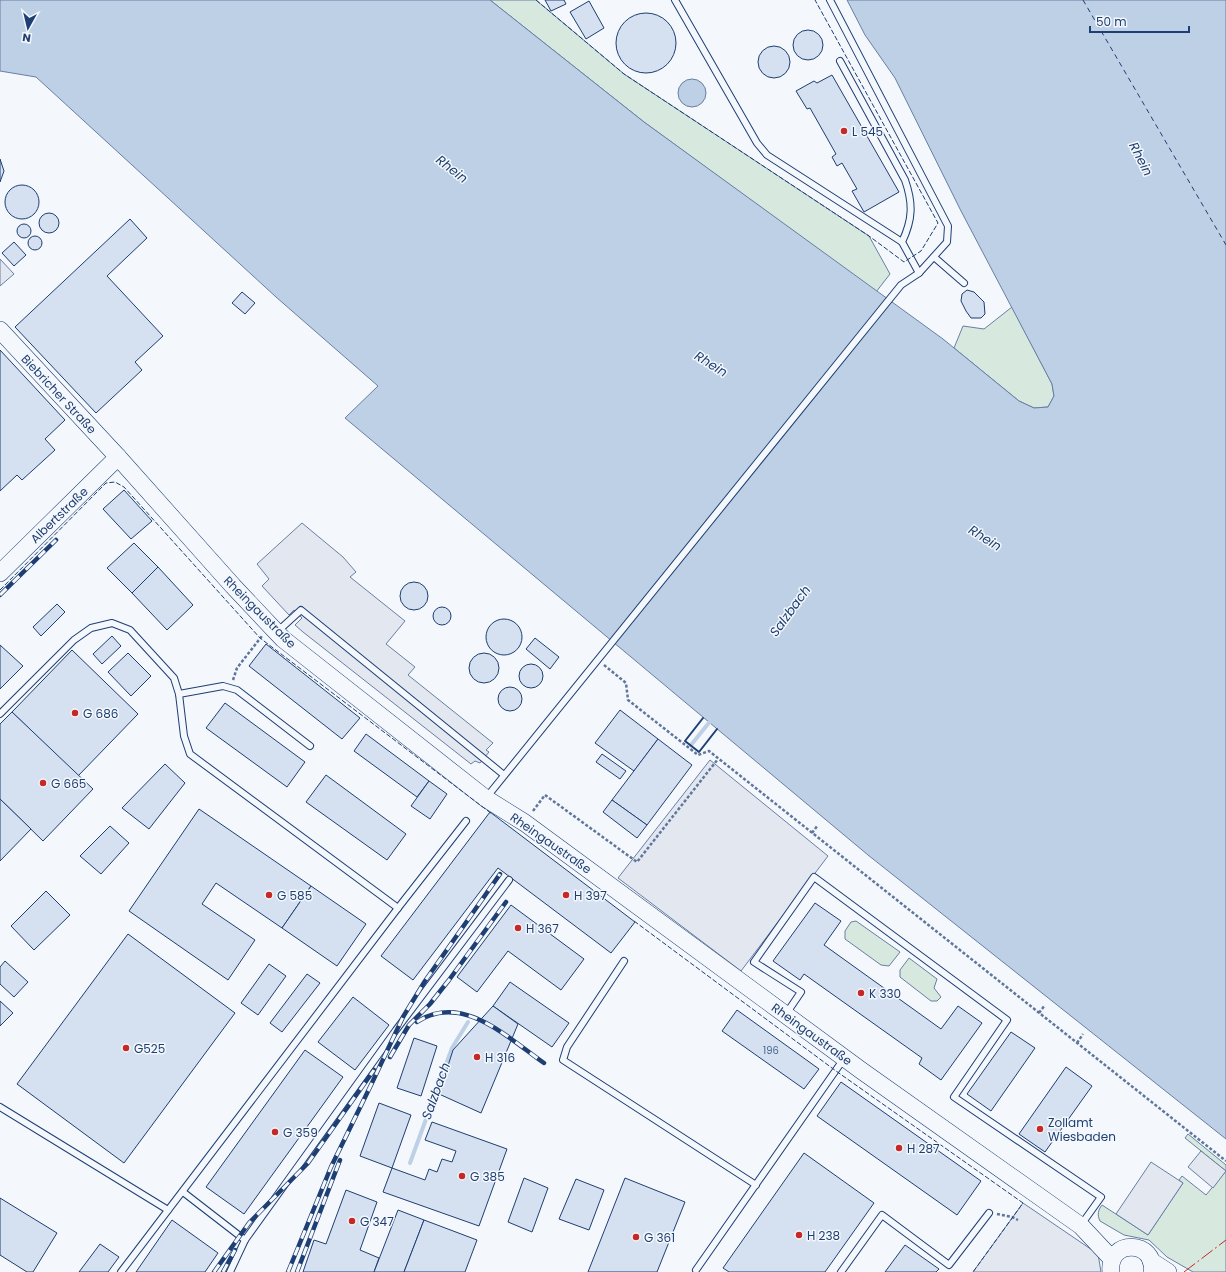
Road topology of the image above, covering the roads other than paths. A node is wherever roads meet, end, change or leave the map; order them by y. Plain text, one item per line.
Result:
1 (675, 0) edge
2 (830, 0) edge
3 (840, 61) dead end
4 (902, 242) junction
5 (934, 257) junction
6 (919, 273) junction
7 (964, 283) dead end
8 (0, 330) edge
9 (118, 457) junction
10 (0, 573) edge
11 (277, 633) junction
12 (179, 694) junction
13 (0, 714) edge
14 (310, 746) dead end
15 (504, 775) junction
16 (485, 798) junction
17 (466, 821) dead end
18 (509, 880) dead end
19 (398, 908) junction
20 (624, 961) dead end
21 (785, 1015) junction
22 (844, 1058) junction
23 (0, 1107) edge
24 (756, 1185) junction
25 (183, 1192) junction
26 (168, 1210) junction
27 (988, 1213) road end
28 (1081, 1226) junction
29 (245, 1240) junction
30 (1116, 1260) edge
31 (1152, 1267) edge
32 (697, 1271) edge
33 (121, 1272) edge
34 (230, 1272) edge
35 (841, 1272) edge
36 (1168, 1272) edge

1 - 4 lane
2 - 5 lane
3 - 4 lane
4 - 6 lane
5 - 6 lane
5 - 7 lane
6 - 15 lane
8 - 9 street, Biebricher Straße
9 - 10 street, Albertstraße
9 - 11 street, Rheingaustraße
11 - 15 lane
11 - 16 street, Rheingaustraße
12 - 13 lane
12 - 14 lane
12 - 19 lane
15 - 16 lane
16 - 21 street, Rheingaustraße
17 - 19 lane
18 - 29 lane
19 - 25 lane
20 - 24 lane
21 - 22 street, Rheingaustraße
21 - 28 lane
22 - 24 lane
22 - 28 street, Rheingaustraße
23 - 26 lane
24 - 32 lane
25 - 26 lane
25 - 29 lane
26 - 33 lane
27 - 35 lane
28 - 30 street, Rheingaustraße
29 - 34 lane
30 - 31 street, Rheingaustraße
31 - 36 street, Rheingaustraße

